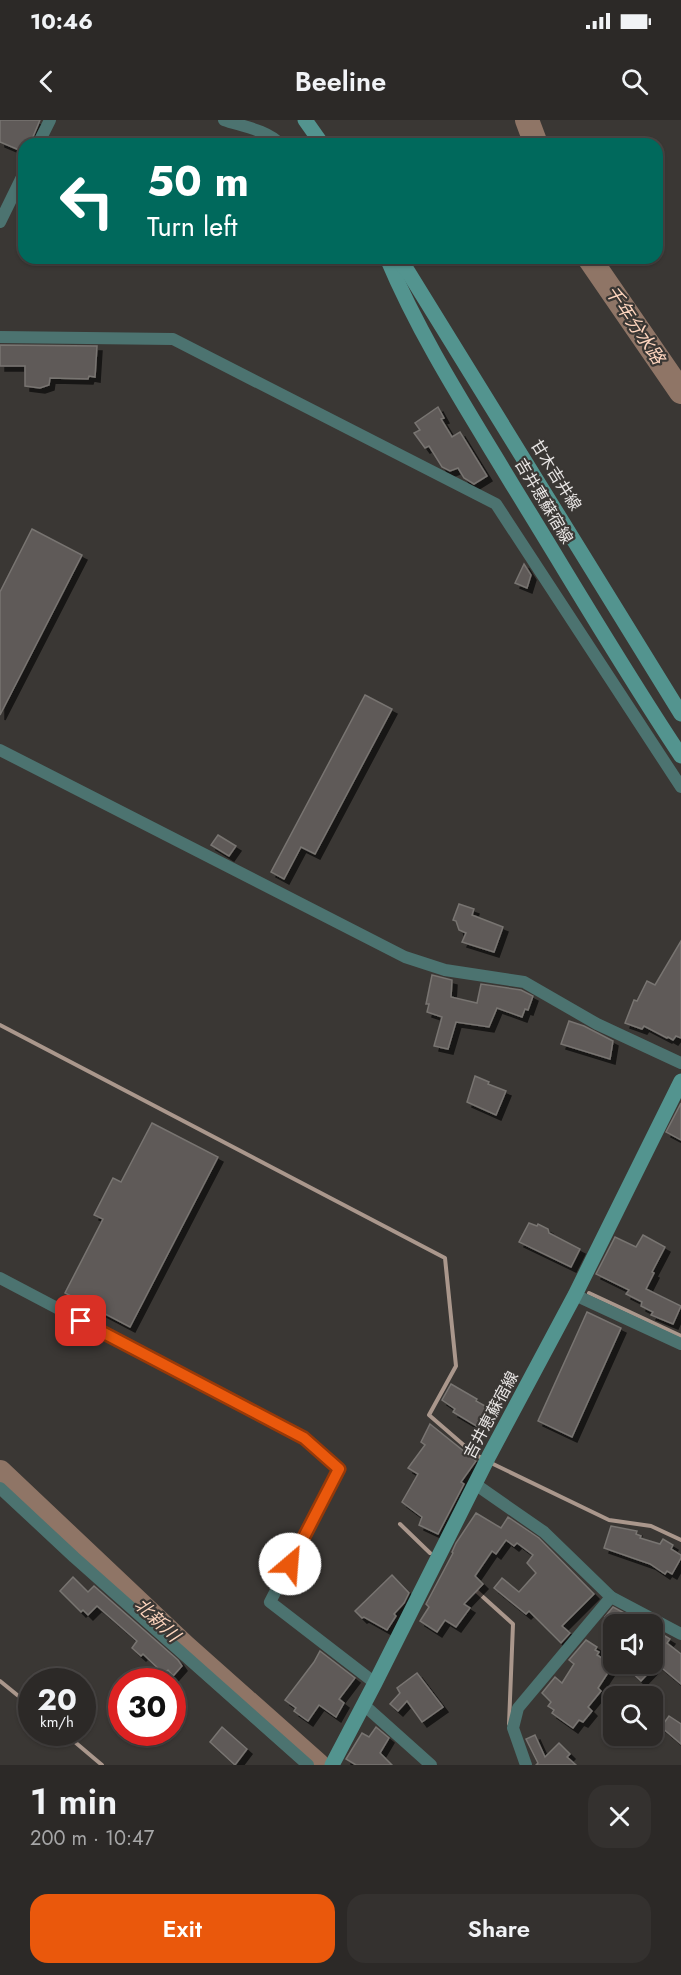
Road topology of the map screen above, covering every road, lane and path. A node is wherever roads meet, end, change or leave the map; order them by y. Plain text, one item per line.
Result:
1 (50, 120) edge
2 (224, 120) edge
3 (305, 120) edge
4 (41, 138) edge
5 (272, 138) edge
6 (318, 138) edge
7 (18, 185) edge
8 (0, 222) edge
9 (389, 264) edge
10 (402, 264) edge
11 (0, 337) edge
12 (681, 714) edge
13 (0, 750) edge
14 (681, 756) edge
15 (681, 787) edge
16 (681, 1063) edge
17 (681, 1081) edge
18 (0, 1278) edge
19 (575, 1295) junction
20 (681, 1344) edge
21 (475, 1485) junction
22 (0, 1488) edge
23 (611, 1597) junction
24 (681, 1634) edge
25 (375, 1683) junction
26 (364, 1705) junction
27 (308, 1765) edge
28 (332, 1765) edge
29 (430, 1765) edge
30 (526, 1765) edge

1 - 4 street
2 - 5 street
3 - 6 main road
7 - 8 street
9 - 14 main road, 吉井恵蘇宿線
10 - 12 main road, 甘木吉井線
11 - 15 street
13 - 16 street
17 - 19 main road, 吉井恵蘇宿線
18 - 25 street
19 - 20 street
19 - 21 main road, 吉井恵蘇宿線
21 - 23 street
21 - 25 main road, 吉井恵蘇宿線
22 - 27 street
23 - 24 street
23 - 30 street
25 - 26 main road, 吉井恵蘇宿線
26 - 28 main road, 吉井恵蘇宿線
26 - 29 street

